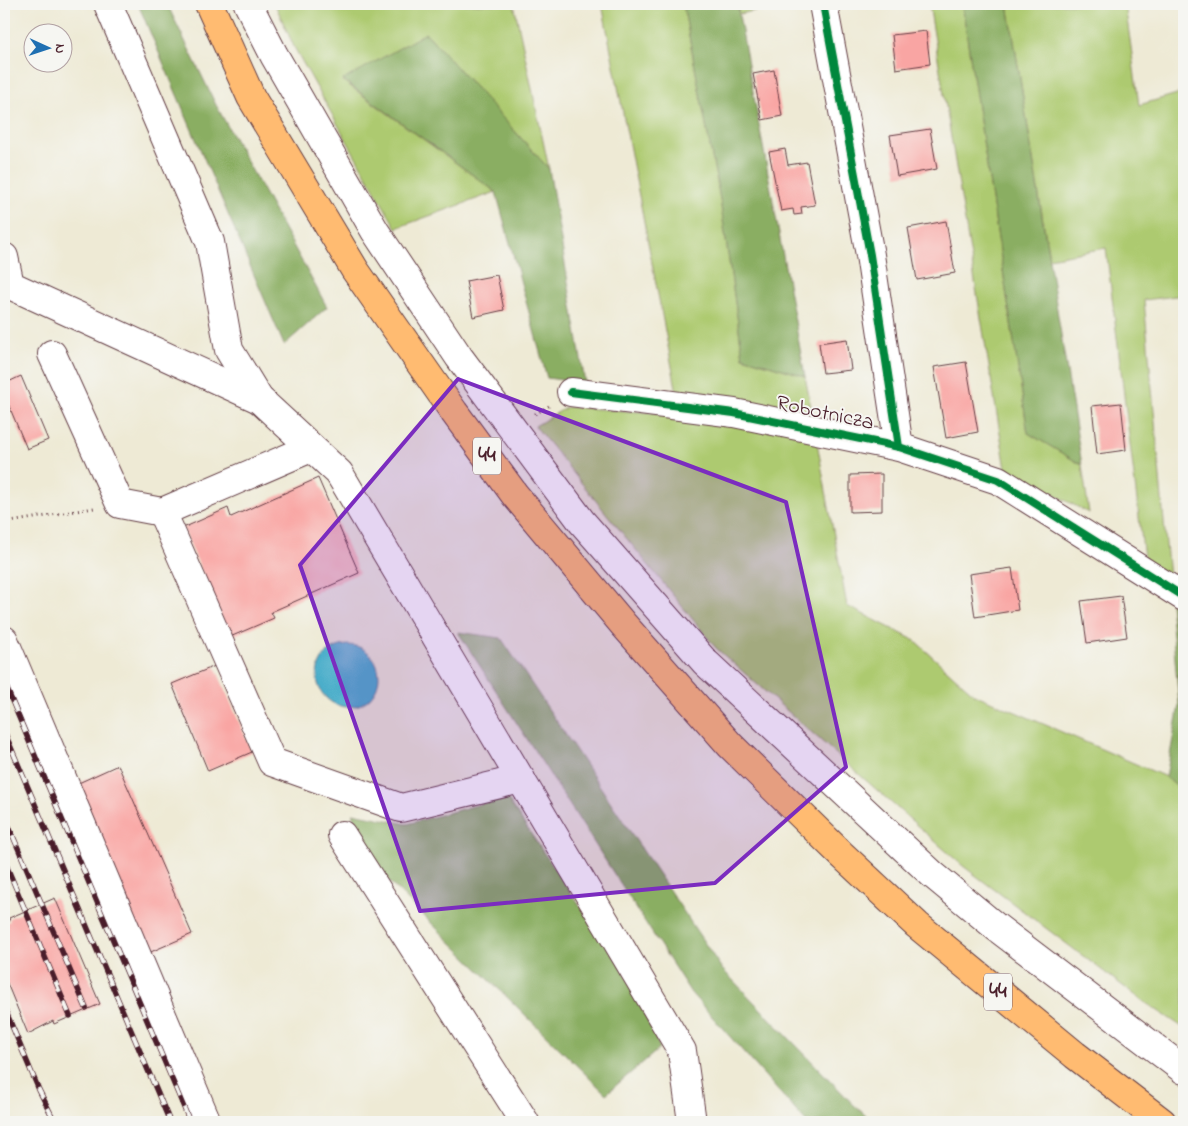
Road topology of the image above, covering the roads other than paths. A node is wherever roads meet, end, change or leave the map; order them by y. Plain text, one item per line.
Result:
1 (108, 4) edge
2 (209, 4) edge
3 (248, 4) edge
4 (822, 4) edge
5 (4, 257) edge
6 (7, 285) edge
7 (52, 354) dead end
8 (571, 392) road end
9 (259, 399) junction
10 (899, 447) junction
11 (311, 448) junction
12 (162, 512) junction
13 (1184, 597) edge
14 (4, 640) edge
15 (521, 779) junction
16 (342, 835) dead end
17 (1184, 1070) edge
18 (207, 1122) edge
19 (525, 1122) edge
20 (692, 1122) edge
21 (1162, 1122) edge

1 - 9 street
2 - 21 main road, 44
3 - 17 street
4 - 10 street
5 - 6 street
6 - 9 street
7 - 12 street
8 - 10 street, Robotnicza
9 - 11 street
10 - 13 street, Robotnicza
11 - 12 street
11 - 15 street
12 - 15 street
14 - 18 street
15 - 20 street
16 - 19 street

